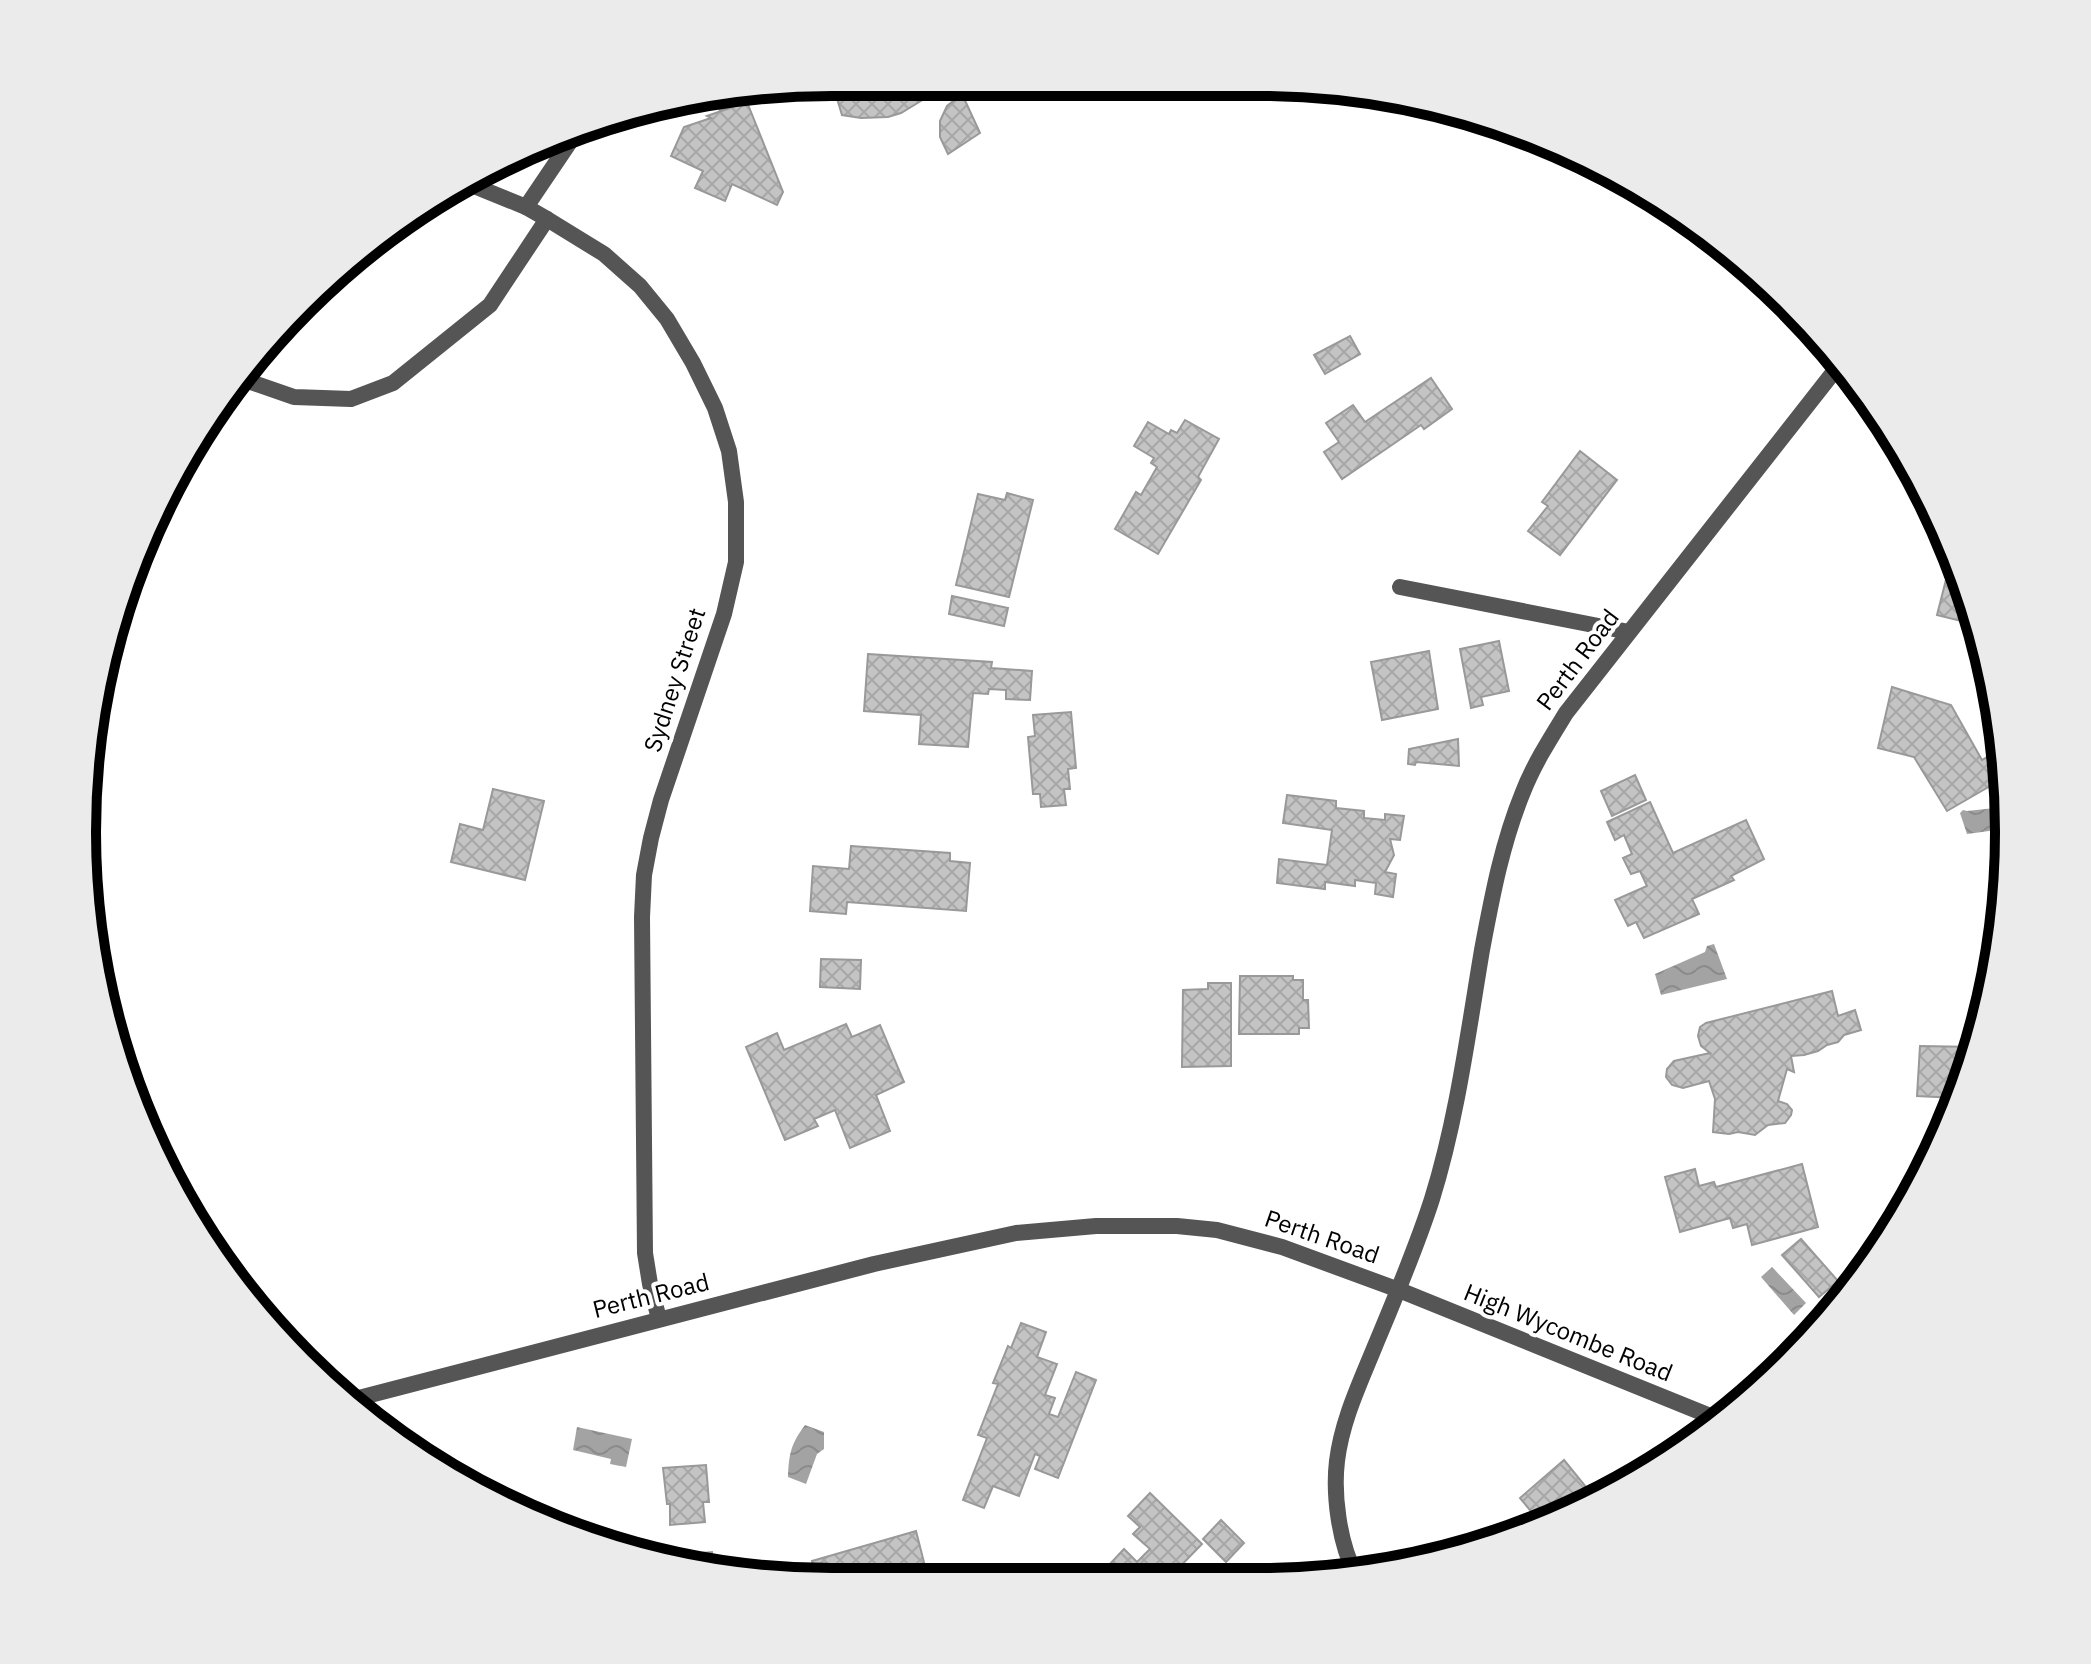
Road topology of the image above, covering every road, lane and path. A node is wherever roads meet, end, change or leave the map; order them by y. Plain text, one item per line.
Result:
1 (568, 145) edge
2 (478, 187) edge
3 (526, 207) junction
4 (547, 219) junction
5 (1833, 372) edge
6 (250, 382) edge
7 (1400, 587) dead end
8 (1629, 632) junction
9 (1399, 1290) junction
10 (659, 1319) junction
11 (362, 1397) edge
12 (1708, 1415) edge
13 (1351, 1562) edge

1 - 3 street
2 - 3 street, Sydney Street
3 - 4 street, Sydney Street
4 - 6 street
4 - 10 street, Sydney Street
5 - 8 street, Perth Road
7 - 8 street
8 - 9 street, Perth Road
9 - 10 street, Perth Road
9 - 12 street, High Wycombe Road
9 - 13 street
10 - 11 street, Perth Road

